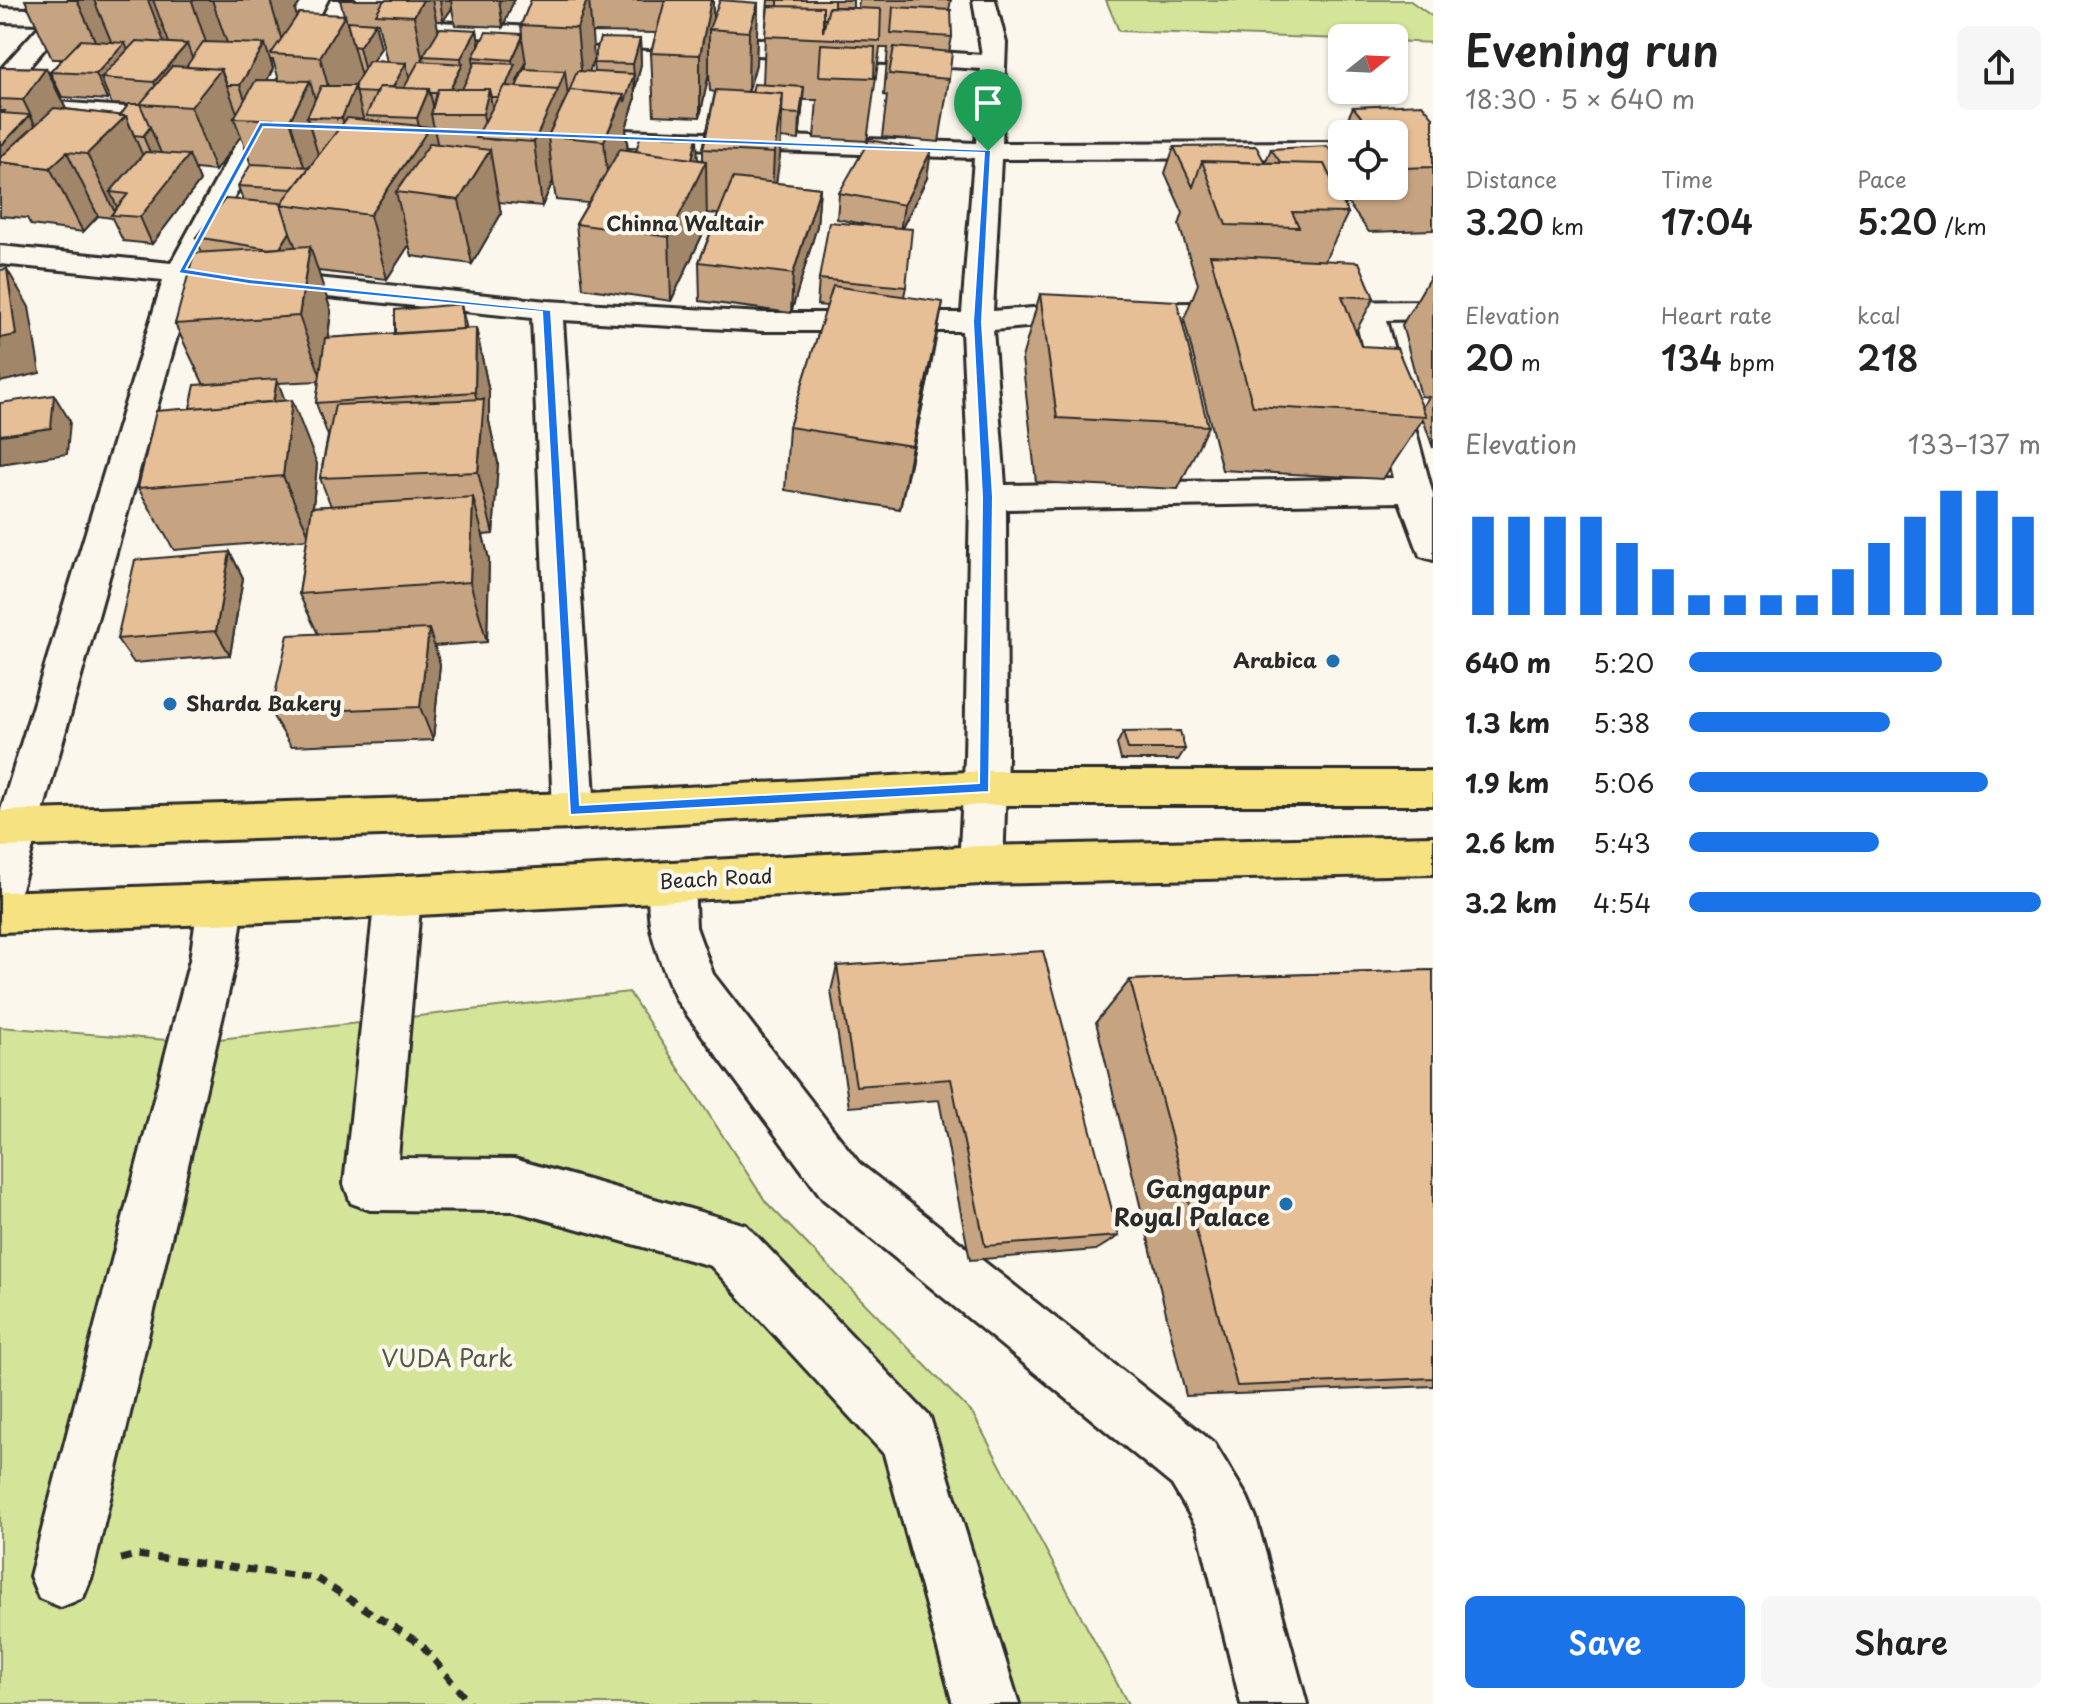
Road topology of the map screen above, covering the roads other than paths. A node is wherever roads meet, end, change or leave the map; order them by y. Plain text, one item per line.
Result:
1 (83, 0) edge
2 (984, 0) edge
3 (337, 11) edge
4 (541, 12) edge
5 (0, 15) edge
6 (747, 15) edge
7 (60, 17) junction
8 (124, 18) dead end
9 (299, 22) edge
10 (362, 24) edge
11 (393, 26) edge
12 (533, 35) junction
13 (747, 45) junction
14 (994, 63) junction
15 (0, 85) edge
16 (0, 106) edge
17 (200, 120) edge
18 (230, 122) dead end
19 (260, 124) junction
20 (292, 126) edge
21 (545, 135) edge
22 (1328, 150) edge
23 (988, 151) junction
24 (0, 255) edge
25 (181, 271) junction
26 (547, 310) junction
27 (1433, 310) edge
28 (1369, 312) junction
29 (977, 322) junction
30 (1414, 490) junction
31 (988, 497) junction
32 (1433, 547) edge
33 (985, 788) junction
34 (1433, 788) edge
35 (574, 811) junction
36 (8, 830) edge
37 (1433, 855) edge
38 (981, 865) junction
39 (672, 882) junction
40 (0, 886) edge
41 (398, 896) junction
42 (221, 904) junction
43 (0, 912) edge
44 (61, 1576) dead end
45 (986, 1704) edge
46 (1274, 1704) edge

1 - 7 street
2 - 14 street
3 - 9 street
3 - 10 street
3 - 19 street
4 - 12 street
5 - 7 street
6 - 13 street
7 - 8 street
7 - 15 street
11 - 12 street
12 - 13 street
13 - 14 street
14 - 23 street
16 - 17 street
18 - 19 street
19 - 20 street
19 - 25 street
21 - 23 street
22 - 23 street
23 - 29 street
24 - 25 street
25 - 26 street
25 - 36 street
26 - 29 street
26 - 35 street
27 - 28 street
28 - 29 street
28 - 30 street
29 - 31 street
30 - 31 street
30 - 32 street
31 - 33 street
33 - 34 main road
33 - 35 main road
33 - 38 street
35 - 36 main road
36 - 40 street
37 - 38 main road, Beach Road
38 - 39 main road, Beach Road
39 - 41 main road, Beach Road
39 - 46 street
41 - 42 main road, Beach Road
41 - 45 street
42 - 43 main road, Beach Road
42 - 44 street

